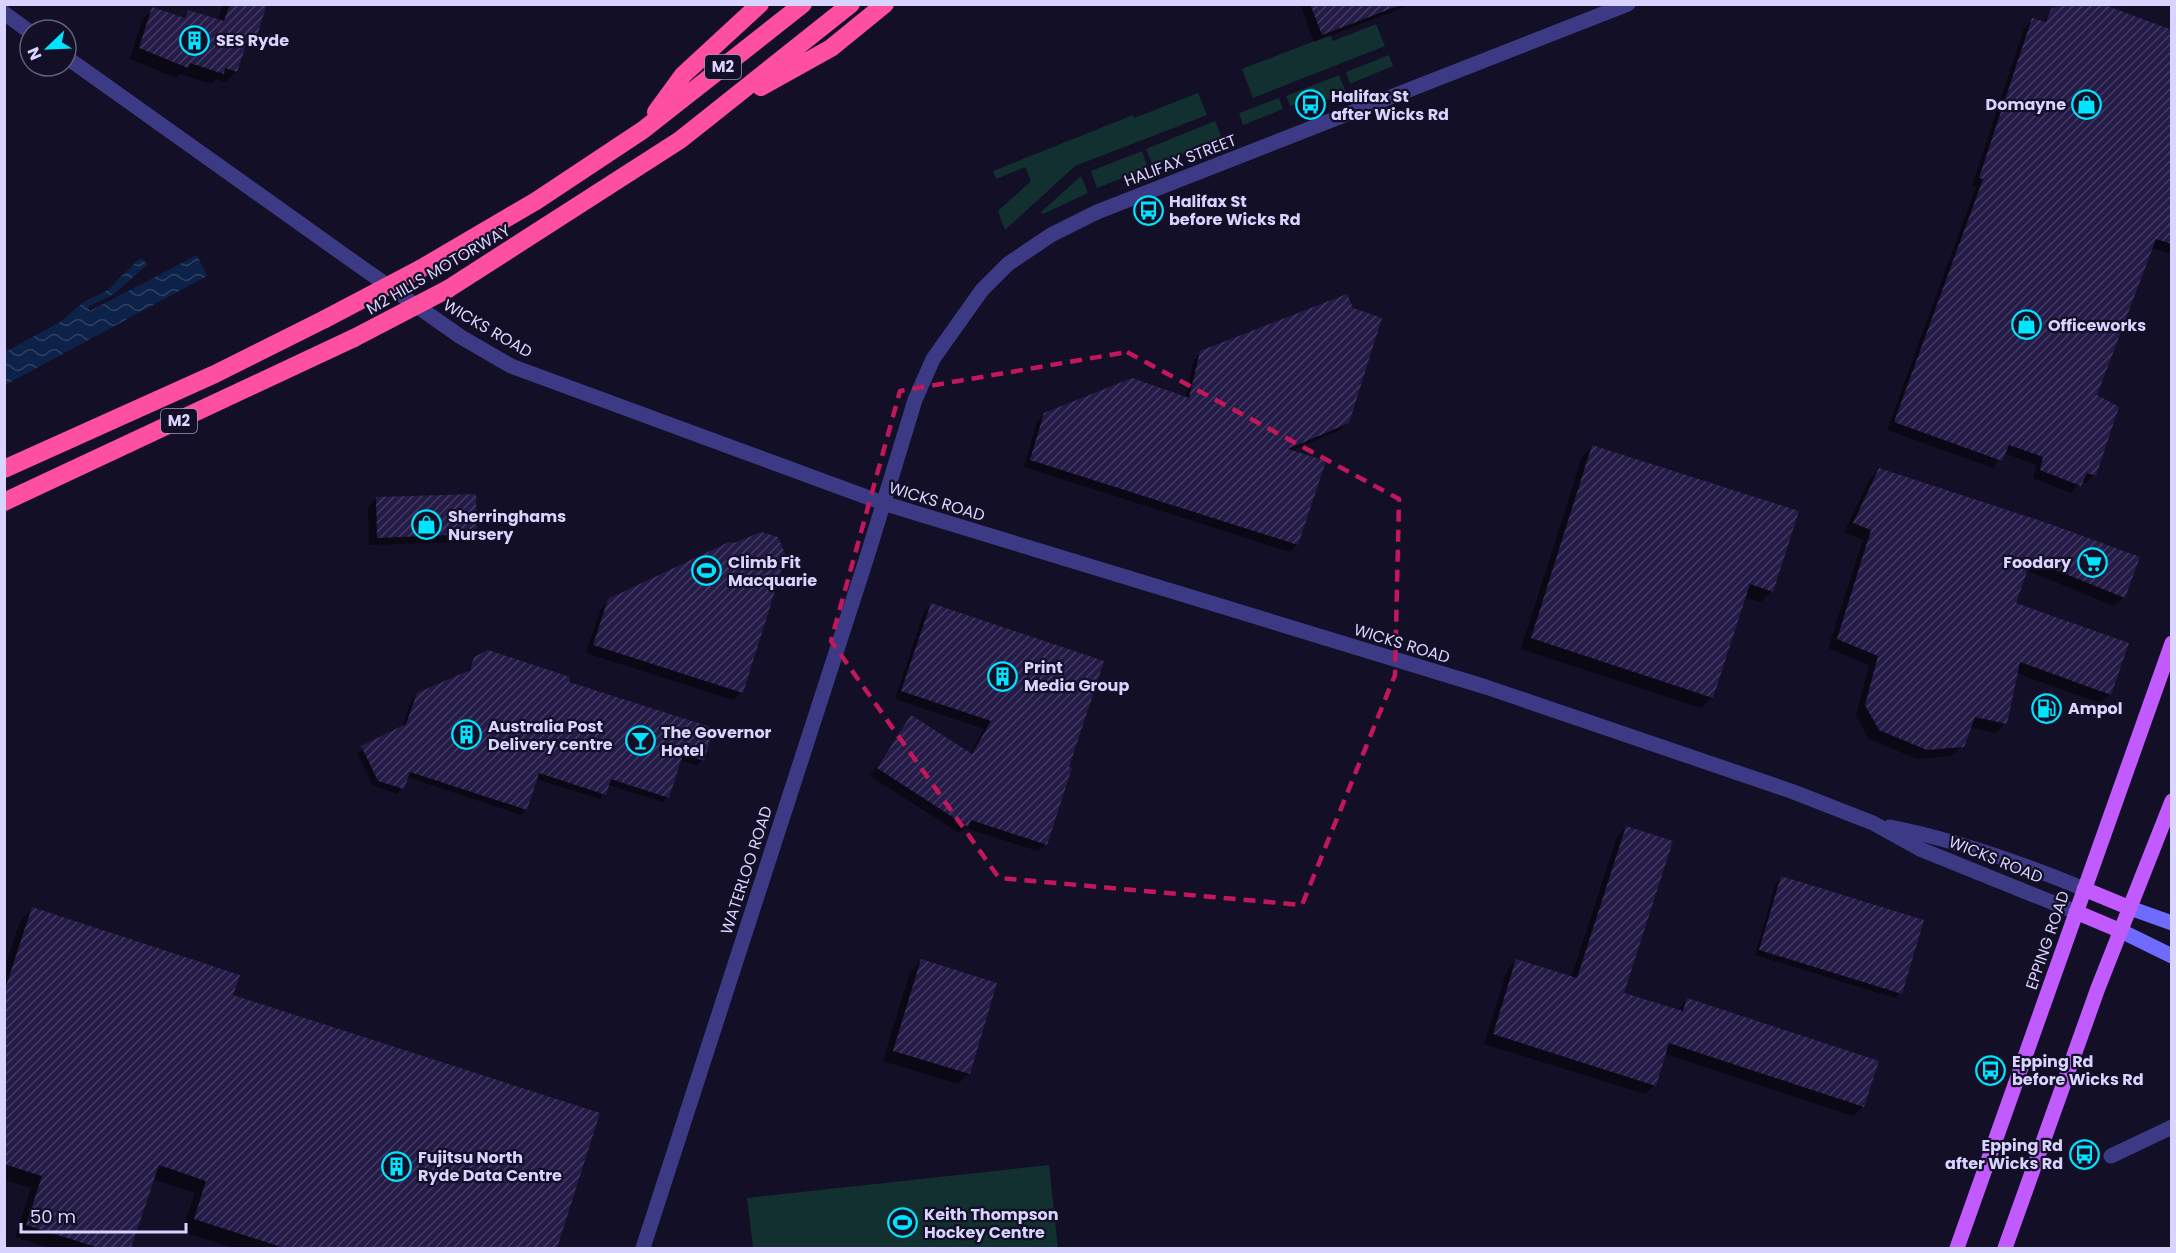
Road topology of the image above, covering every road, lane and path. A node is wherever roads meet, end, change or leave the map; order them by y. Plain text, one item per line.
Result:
1 (760, 4) edge
2 (803, 4) edge
3 (851, 4) edge
4 (885, 4) edge
5 (1628, 4) edge
6 (4, 13) edge
7 (18, 23) edge
8 (78, 66) edge
9 (716, 113) junction
10 (643, 130) junction
11 (4, 469) edge
12 (4, 502) edge
13 (883, 503) junction
14 (2172, 643) edge
15 (2172, 801) edge
16 (1873, 824) junction
17 (2084, 889) junction
18 (2130, 908) junction
19 (2076, 912) junction
20 (2172, 923) edge
21 (2121, 931) junction
22 (2172, 956) edge
23 (2172, 1127) edge
24 (2111, 1156) dead end
25 (643, 1248) edge
26 (1957, 1248) edge
27 (2005, 1248) edge

1 - 10 highway
2 - 10 highway, M2 HILLS MOTORWAY / M2
3 - 9 highway, M2 HILLS MOTORWAY / M2
4 - 9 highway
5 - 13 street, HALIFAX STREET
6 - 7 street
8 - 13 street, WICKS ROAD
9 - 12 highway, M2 HILLS MOTORWAY / M2, bridge
10 - 11 highway, M2 HILLS MOTORWAY / M2, bridge
13 - 16 street, WICKS ROAD
13 - 25 street, WATERLOO ROAD
14 - 17 main road, EPPING ROAD
15 - 18 main road
16 - 17 street, WICKS ROAD
16 - 19 street, WICKS ROAD
17 - 18 main road, WICKS ROAD
17 - 19 main road, EPPING ROAD
18 - 20 main road, WICKS ROAD
18 - 21 main road
19 - 21 main road, WICKS ROAD
19 - 26 main road, EPPING ROAD
21 - 22 main road, WICKS ROAD
21 - 27 main road
23 - 24 street

